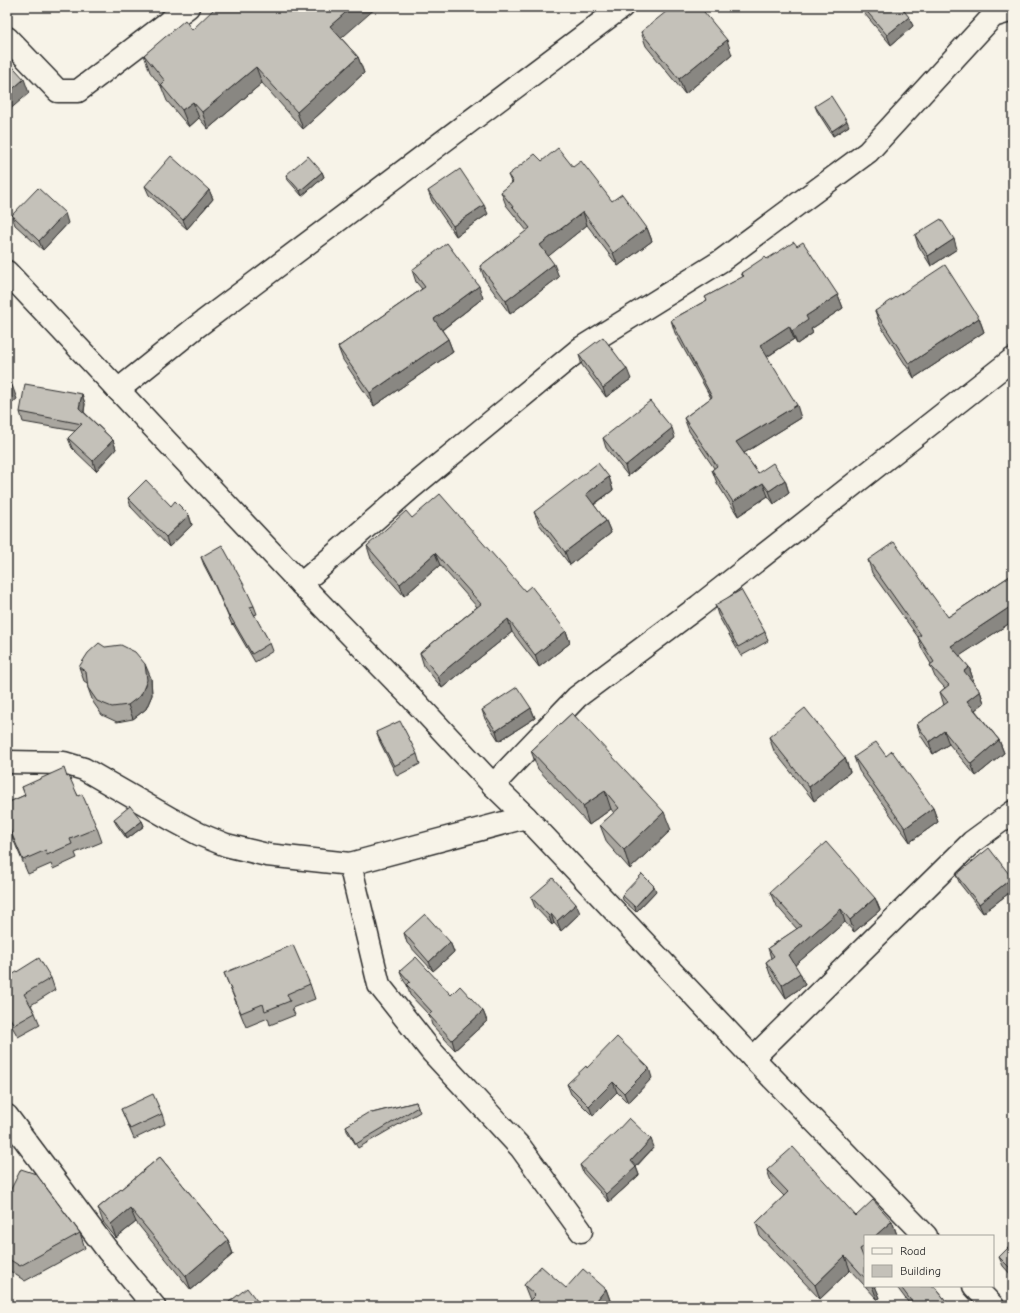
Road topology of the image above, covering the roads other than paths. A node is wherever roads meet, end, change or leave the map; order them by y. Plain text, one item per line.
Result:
1 (188, 7) edge
2 (622, 7) edge
3 (997, 11) edge
4 (7, 38) edge
5 (7, 272) edge
6 (1013, 359) edge
7 (118, 390) junction
8 (300, 584) junction
9 (7, 762) edge
10 (493, 785) junction
11 (1013, 812) edge
12 (526, 817) junction
13 (350, 864) junction
14 (753, 1058) junction
15 (7, 1116) edge
16 (581, 1231) dead end
17 (925, 1235) edge
18 (975, 1287) edge
19 (154, 1306) edge
20 (993, 1306) edge

1 - 4 street
2 - 7 street
3 - 8 street
5 - 7 street
6 - 10 street
7 - 8 street
8 - 10 street
9 - 13 street
10 - 12 street
11 - 14 street
12 - 13 street
12 - 14 street
13 - 16 street
14 - 17 street
15 - 19 street
18 - 20 street

